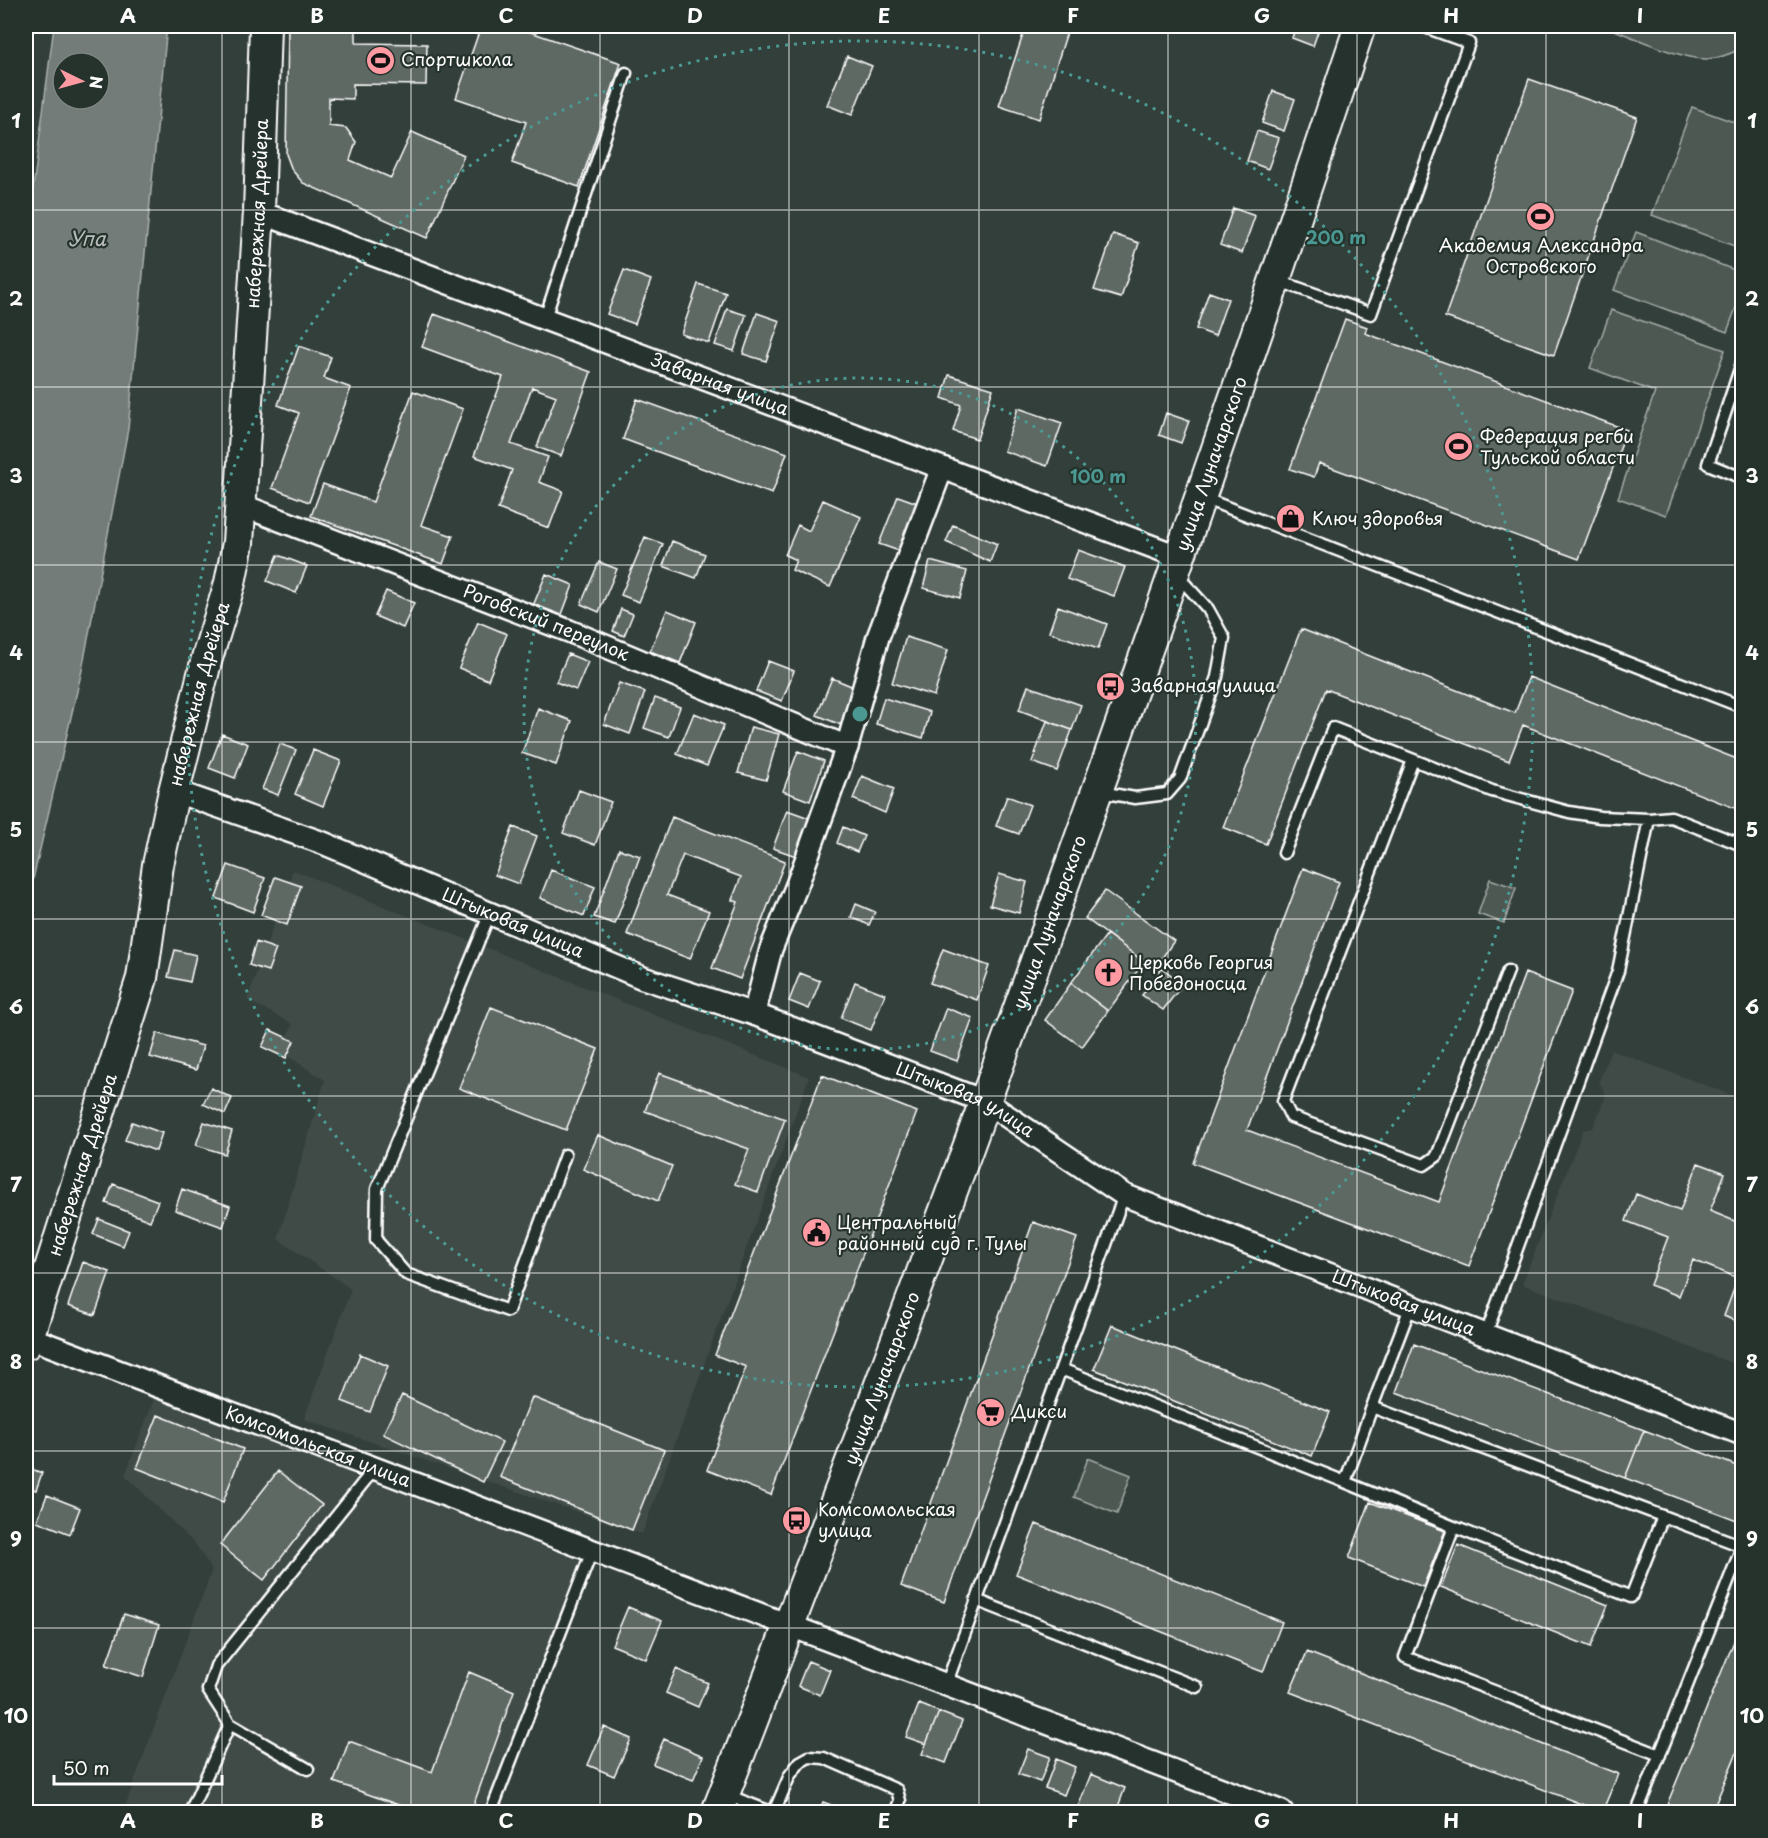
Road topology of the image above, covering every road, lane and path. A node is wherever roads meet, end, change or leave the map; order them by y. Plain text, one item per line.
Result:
1 (265, 26) edge
2 (1360, 26) edge
3 (1422, 26) edge
4 (626, 73) dead end
5 (259, 212) junction
6 (1276, 280) junction
7 (545, 318) junction
8 (1743, 363) edge
9 (942, 468) junction
10 (1743, 478) edge
11 (1200, 497) junction
12 (241, 505) junction
13 (1177, 564) junction
14 (1743, 706) edge
15 (847, 747) junction
16 (1413, 760) junction
17 (174, 791) junction
18 (1096, 791) junction
19 (1648, 819) junction
20 (1743, 845) edge
21 (1284, 853) dead end
22 (490, 913) junction
23 (1508, 971) dead end
24 (754, 1014) junction
25 (986, 1102) junction
26 (565, 1155) dead end
27 (1124, 1195) junction
28 (1411, 1305) junction
29 (1486, 1334) junction
30 (27, 1340) edge
31 (1060, 1369) junction
32 (1372, 1407) junction
33 (1743, 1434) edge
34 (375, 1468) junction
35 (1345, 1482) junction
36 (1663, 1516) junction
37 (1454, 1527) junction
38 (1743, 1546) edge
39 (592, 1551) junction
40 (976, 1600) junction
41 (789, 1626) junction
42 (946, 1685) junction
43 (1197, 1687) dead end
44 (230, 1724) junction
45 (1660, 1755) junction
46 (308, 1769) dead end
47 (720, 1803) edge
48 (190, 1812) edge
49 (491, 1812) edge
50 (772, 1812) edge
51 (895, 1812) edge
52 (1282, 1812) edge
53 (1637, 1812) edge

1 - 5 main road, набережная Дрейера
2 - 6 main road, улица Луначарского
3 - 6 lane
4 - 7 lane
5 - 7 street, Заварная улица
5 - 12 main road, набережная Дрейера
6 - 11 main road, улица Луначарского
7 - 9 street, Заварная улица
8 - 10 lane
9 - 13 street, Заварная улица
9 - 15 street
11 - 13 main road, улица Луначарского
11 - 14 lane
12 - 15 street, Роговский переулок
12 - 17 main road, набережная Дрейера
13 - 18 main road, улица Луначарского
13 - 18 lane
15 - 24 street
16 - 19 lane
16 - 21 lane
16 - 23 lane
17 - 22 street, Штыковая улица
17 - 30 main road, набережная Дрейера
18 - 25 main road, улица Луначарского
19 - 20 lane
19 - 29 lane
22 - 24 street, Штыковая улица
22 - 26 lane
24 - 25 street, Штыковая улица
25 - 27 street, Штыковая улица
25 - 41 main road, улица Луначарского
27 - 28 street, Штыковая улица
27 - 31 lane
28 - 29 street, Штыковая улица
28 - 32 lane
29 - 33 street, Штыковая улица
30 - 34 street, Комсомольская улица
31 - 35 lane
31 - 40 lane
32 - 35 lane
32 - 36 lane
34 - 39 street, Комсомольская улица
34 - 44 lane
35 - 37 lane
36 - 37 lane
36 - 38 lane
37 - 45 lane
38 - 45 lane
39 - 41 street, Комсомольская улица
39 - 49 lane
40 - 42 lane
40 - 43 lane
41 - 42 street, Комсомольская улица
41 - 47 main road, улица Луначарского
42 - 52 street, Комсомольская улица
44 - 46 lane
44 - 48 lane
45 - 53 lane
47 - 50 lane
50 - 51 lane

